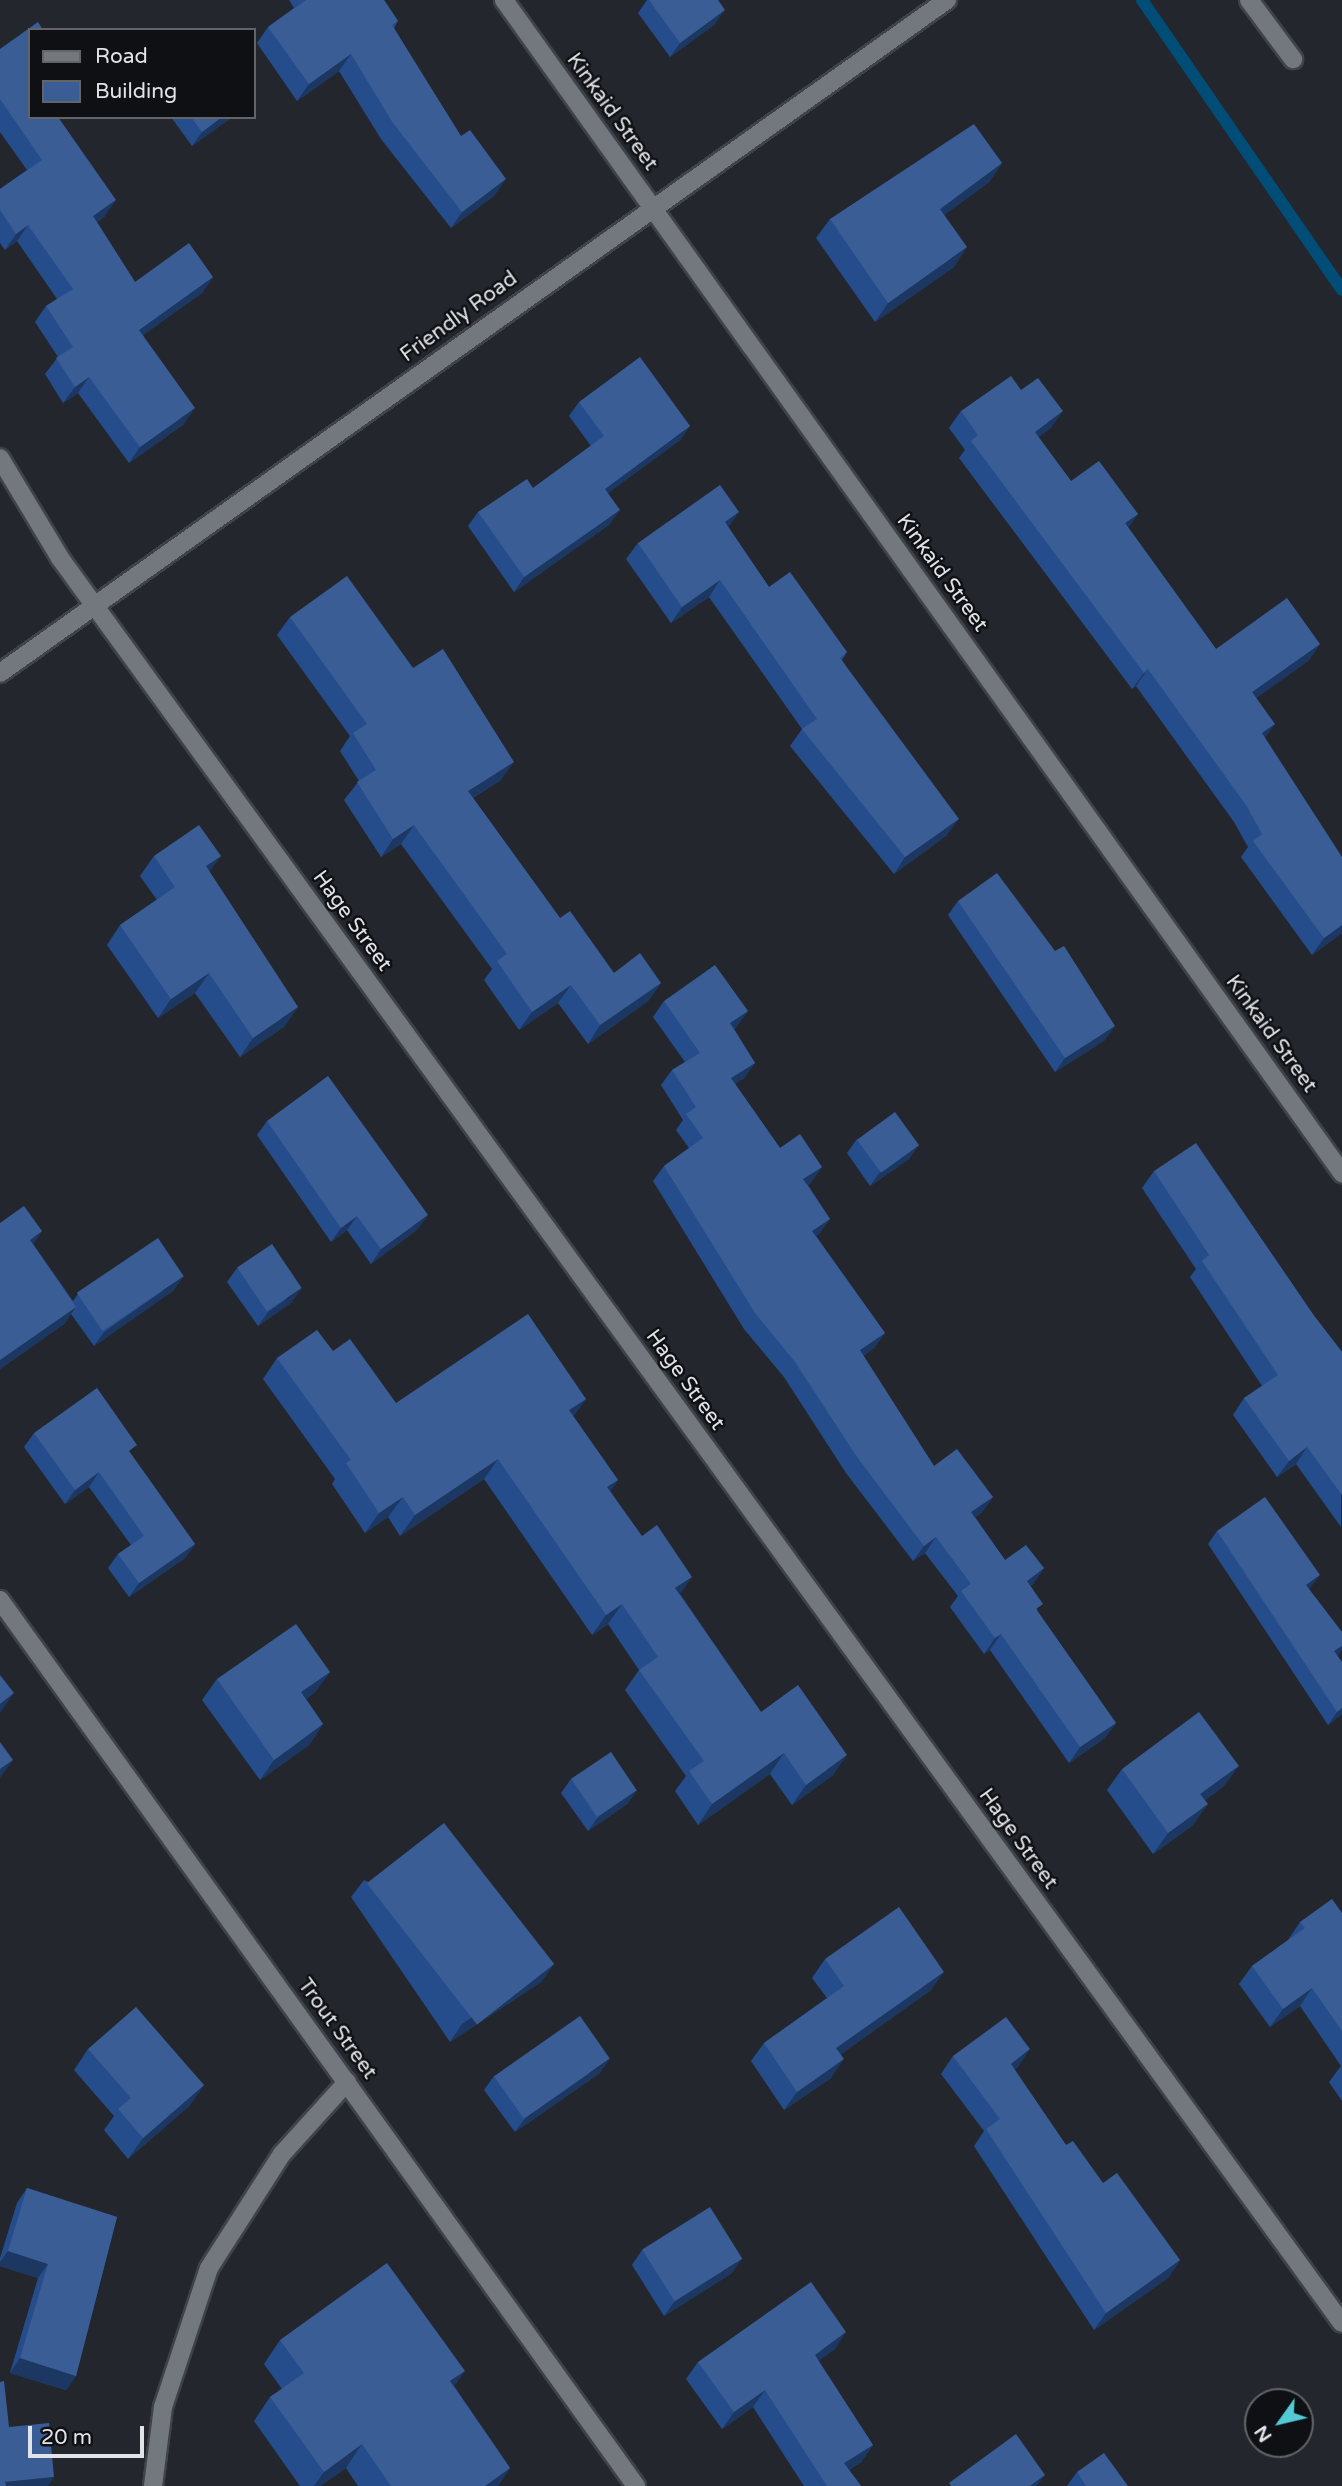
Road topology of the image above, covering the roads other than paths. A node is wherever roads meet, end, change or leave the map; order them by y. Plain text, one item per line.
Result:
1 (504, 0) edge
2 (947, 0) edge
3 (1249, 0) edge
4 (1293, 59) dead end
5 (652, 207) junction
6 (0, 458) edge
7 (95, 606) junction
8 (0, 673) edge
9 (1342, 1173) edge
10 (0, 1600) edge
11 (347, 2082) junction
12 (1342, 2323) edge
13 (153, 2486) edge
14 (636, 2486) edge

1 - 5 street, Kinkaid Street
2 - 5 street, Friendly Road
3 - 4 street
5 - 7 street, Friendly Road
5 - 9 street, Kinkaid Street
6 - 7 street, Hage Street
7 - 8 street, Friendly Road
7 - 12 street, Hage Street
10 - 11 street, Trout Street
11 - 13 street
11 - 14 street, Trout Street

